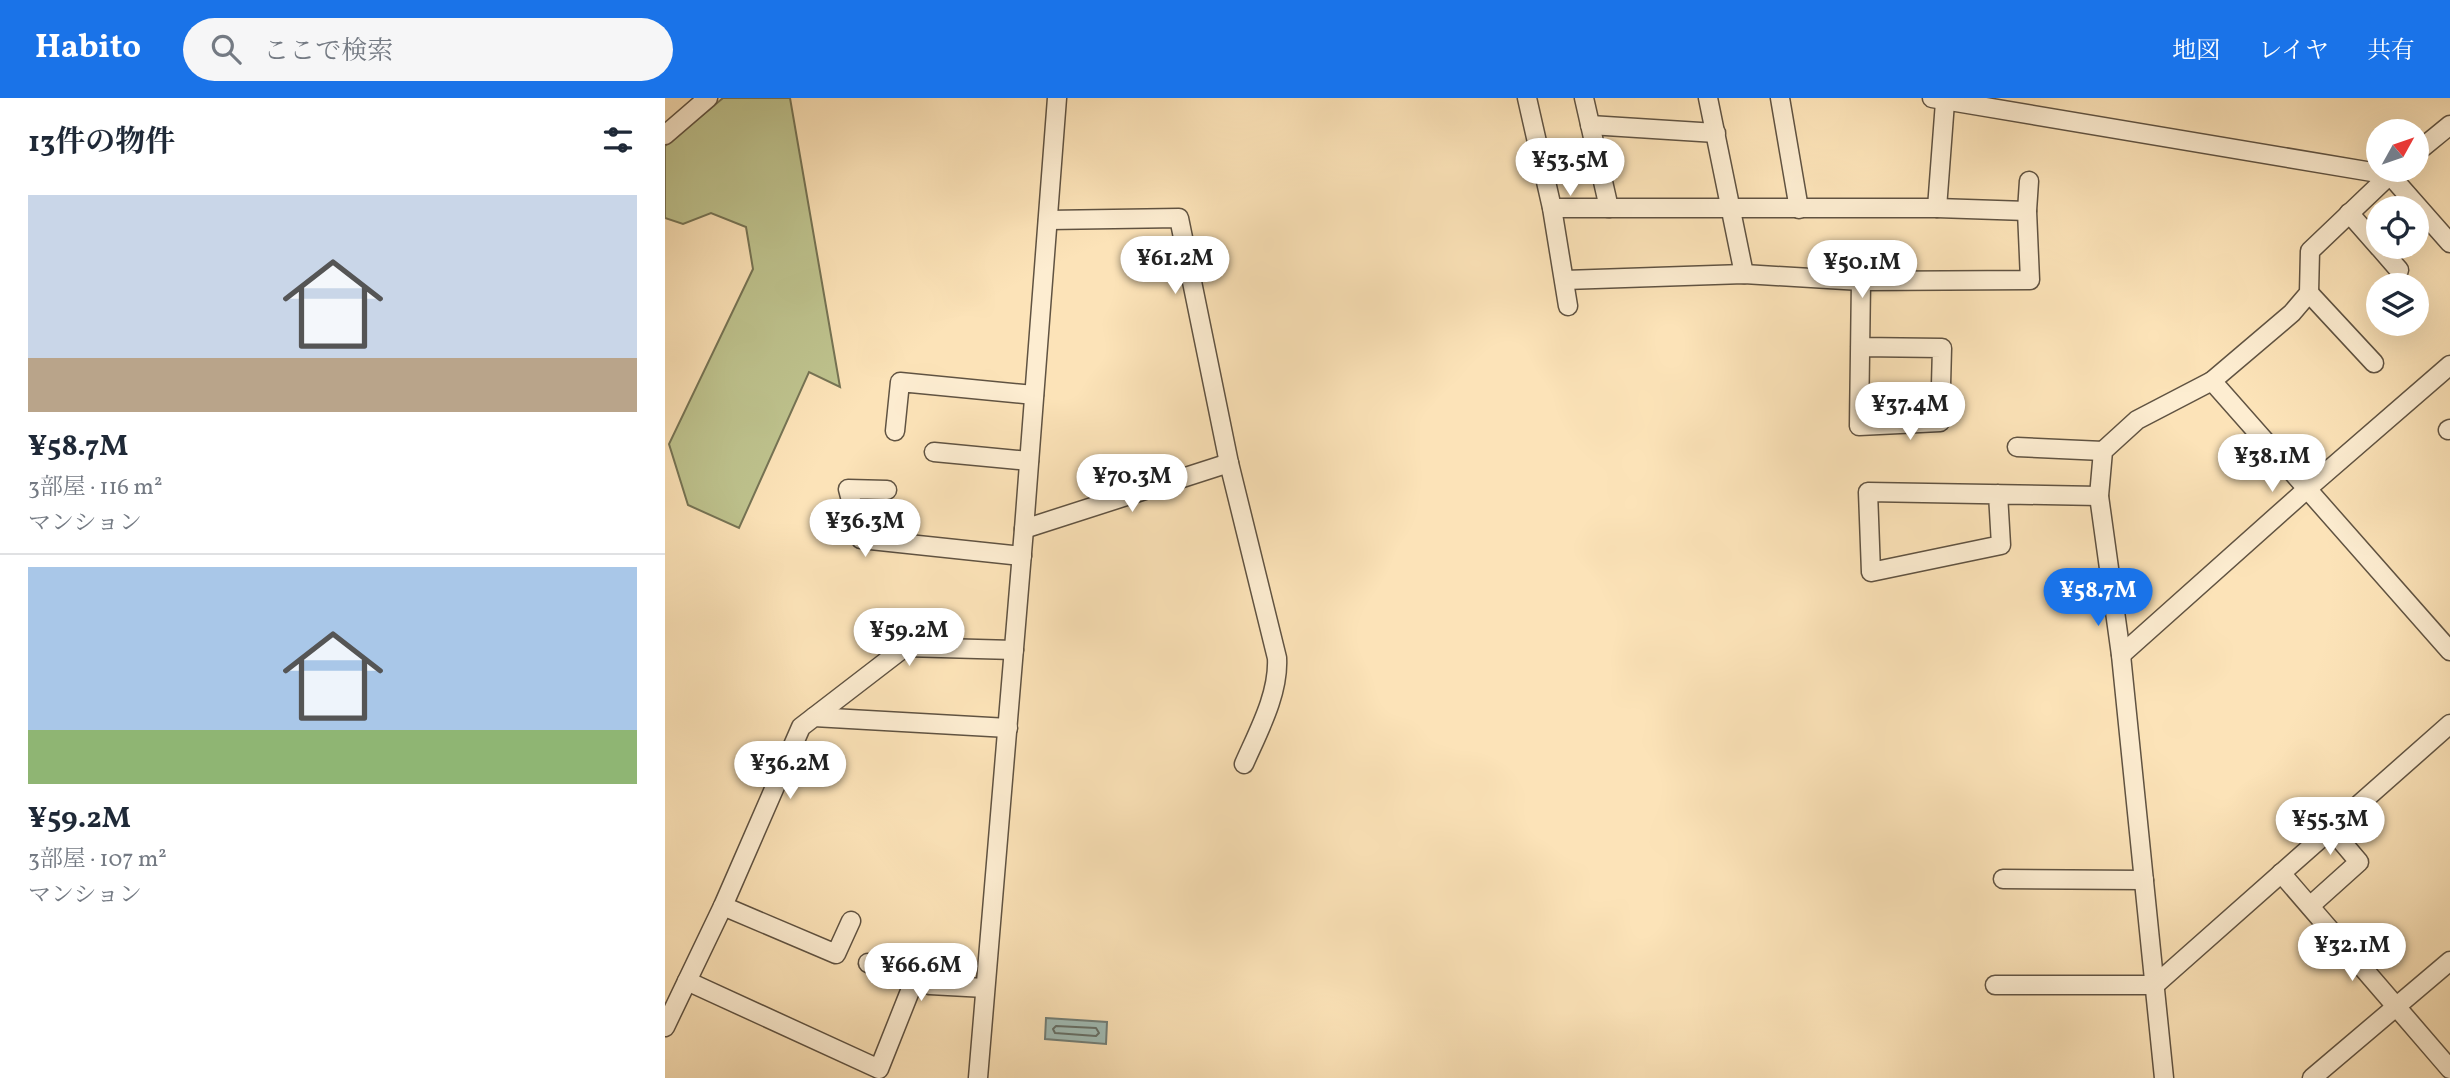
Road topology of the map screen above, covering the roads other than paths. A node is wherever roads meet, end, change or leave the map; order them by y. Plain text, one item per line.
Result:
1 (708, 98) edge
2 (1057, 98) edge
3 (1527, 98) edge
4 (1584, 98) edge
5 (1708, 98) edge
6 (1780, 98) edge
7 (1938, 100) edge
8 (1590, 125) junction
9 (2450, 125) edge
10 (1716, 133) junction
11 (665, 135) edge
12 (2429, 142) edge
13 (2366, 168) edge
14 (2029, 181) dead end
15 (2382, 182) edge
16 (2400, 182) edge
17 (1552, 208) junction
18 (1609, 208) junction
19 (1731, 208) junction
20 (1937, 208) junction
21 (1799, 209) junction
22 (2027, 211) junction
23 (2349, 213) junction
24 (1048, 220) junction
25 (2366, 232) edge
26 (2450, 243) edge
27 (2390, 259) edge
28 (2399, 270) dead end
29 (1744, 274) junction
30 (1565, 280) junction
31 (1861, 281) junction
32 (2309, 293) junction
33 (1568, 306) dead end
34 (1860, 347) junction
35 (2374, 363) dead end
36 (2450, 365) edge
37 (2212, 381) junction
38 (1034, 395) junction
39 (895, 431) dead end
40 (2017, 447) dead end
41 (934, 452) dead end
42 (2103, 452) junction
43 (1029, 461) junction
44 (1229, 463) junction
45 (2307, 489) junction
46 (887, 490) dead end
47 (1998, 494) junction
48 (2099, 496) junction
49 (1024, 528) junction
50 (1022, 555) junction
51 (1014, 650) junction
52 (2450, 651) edge
53 (2121, 655) junction
54 (814, 717) junction
55 (2450, 724) edge
56 (1008, 728) junction
57 (1244, 764) dead end
58 (2332, 829) junction
59 (2281, 873) junction
60 (2003, 879) dead end
61 (2144, 880) junction
62 (723, 906) junction
63 (2310, 906) junction
64 (851, 921) dead end
65 (2450, 961) edge
66 (868, 962) dead end
67 (687, 981) junction
68 (914, 981) junction
69 (1995, 985) dead end
70 (2155, 985) junction
71 (985, 988) junction
72 (2397, 1006) junction
73 (665, 1027) edge
74 (2450, 1069) edge
75 (978, 1078) edge
76 (2164, 1078) edge
77 (2312, 1078) edge

1 - 11 street
2 - 24 street
3 - 17 street
4 - 8 street
5 - 10 street
6 - 21 street
7 - 13 street
7 - 20 street
8 - 10 street
8 - 18 street
9 - 12 street
10 - 19 street
14 - 22 street
15 - 23 street
16 - 26 street
17 - 18 street
17 - 30 street
18 - 19 street
19 - 21 street
19 - 29 street
20 - 21 street
20 - 22 street
22 - 31 street
23 - 25 street
23 - 32 street
24 - 38 street
24 - 44 street
27 - 28 street
29 - 30 street
29 - 31 street
30 - 33 street
31 - 34 street
32 - 35 street
32 - 37 street
34 - 34 street
36 - 45 street
37 - 42 street
37 - 45 street
38 - 39 street
38 - 43 street
40 - 42 street
41 - 43 street
42 - 48 street
43 - 49 street
44 - 49 street
44 - 57 street
45 - 52 street
45 - 53 street
46 - 50 street
47 - 47 street
47 - 48 street
48 - 53 street
49 - 50 street
50 - 51 street
51 - 54 street
51 - 56 street
53 - 61 street
54 - 56 street
54 - 62 street
55 - 58 street
56 - 71 street
58 - 59 street
58 - 63 street
59 - 63 street
59 - 70 street
60 - 61 street
61 - 70 street
62 - 64 street
62 - 67 street
63 - 72 street
65 - 72 street
66 - 68 street
67 - 68 street
67 - 73 street
68 - 71 street
69 - 70 street
70 - 76 street
71 - 75 street
72 - 74 street
72 - 77 street

